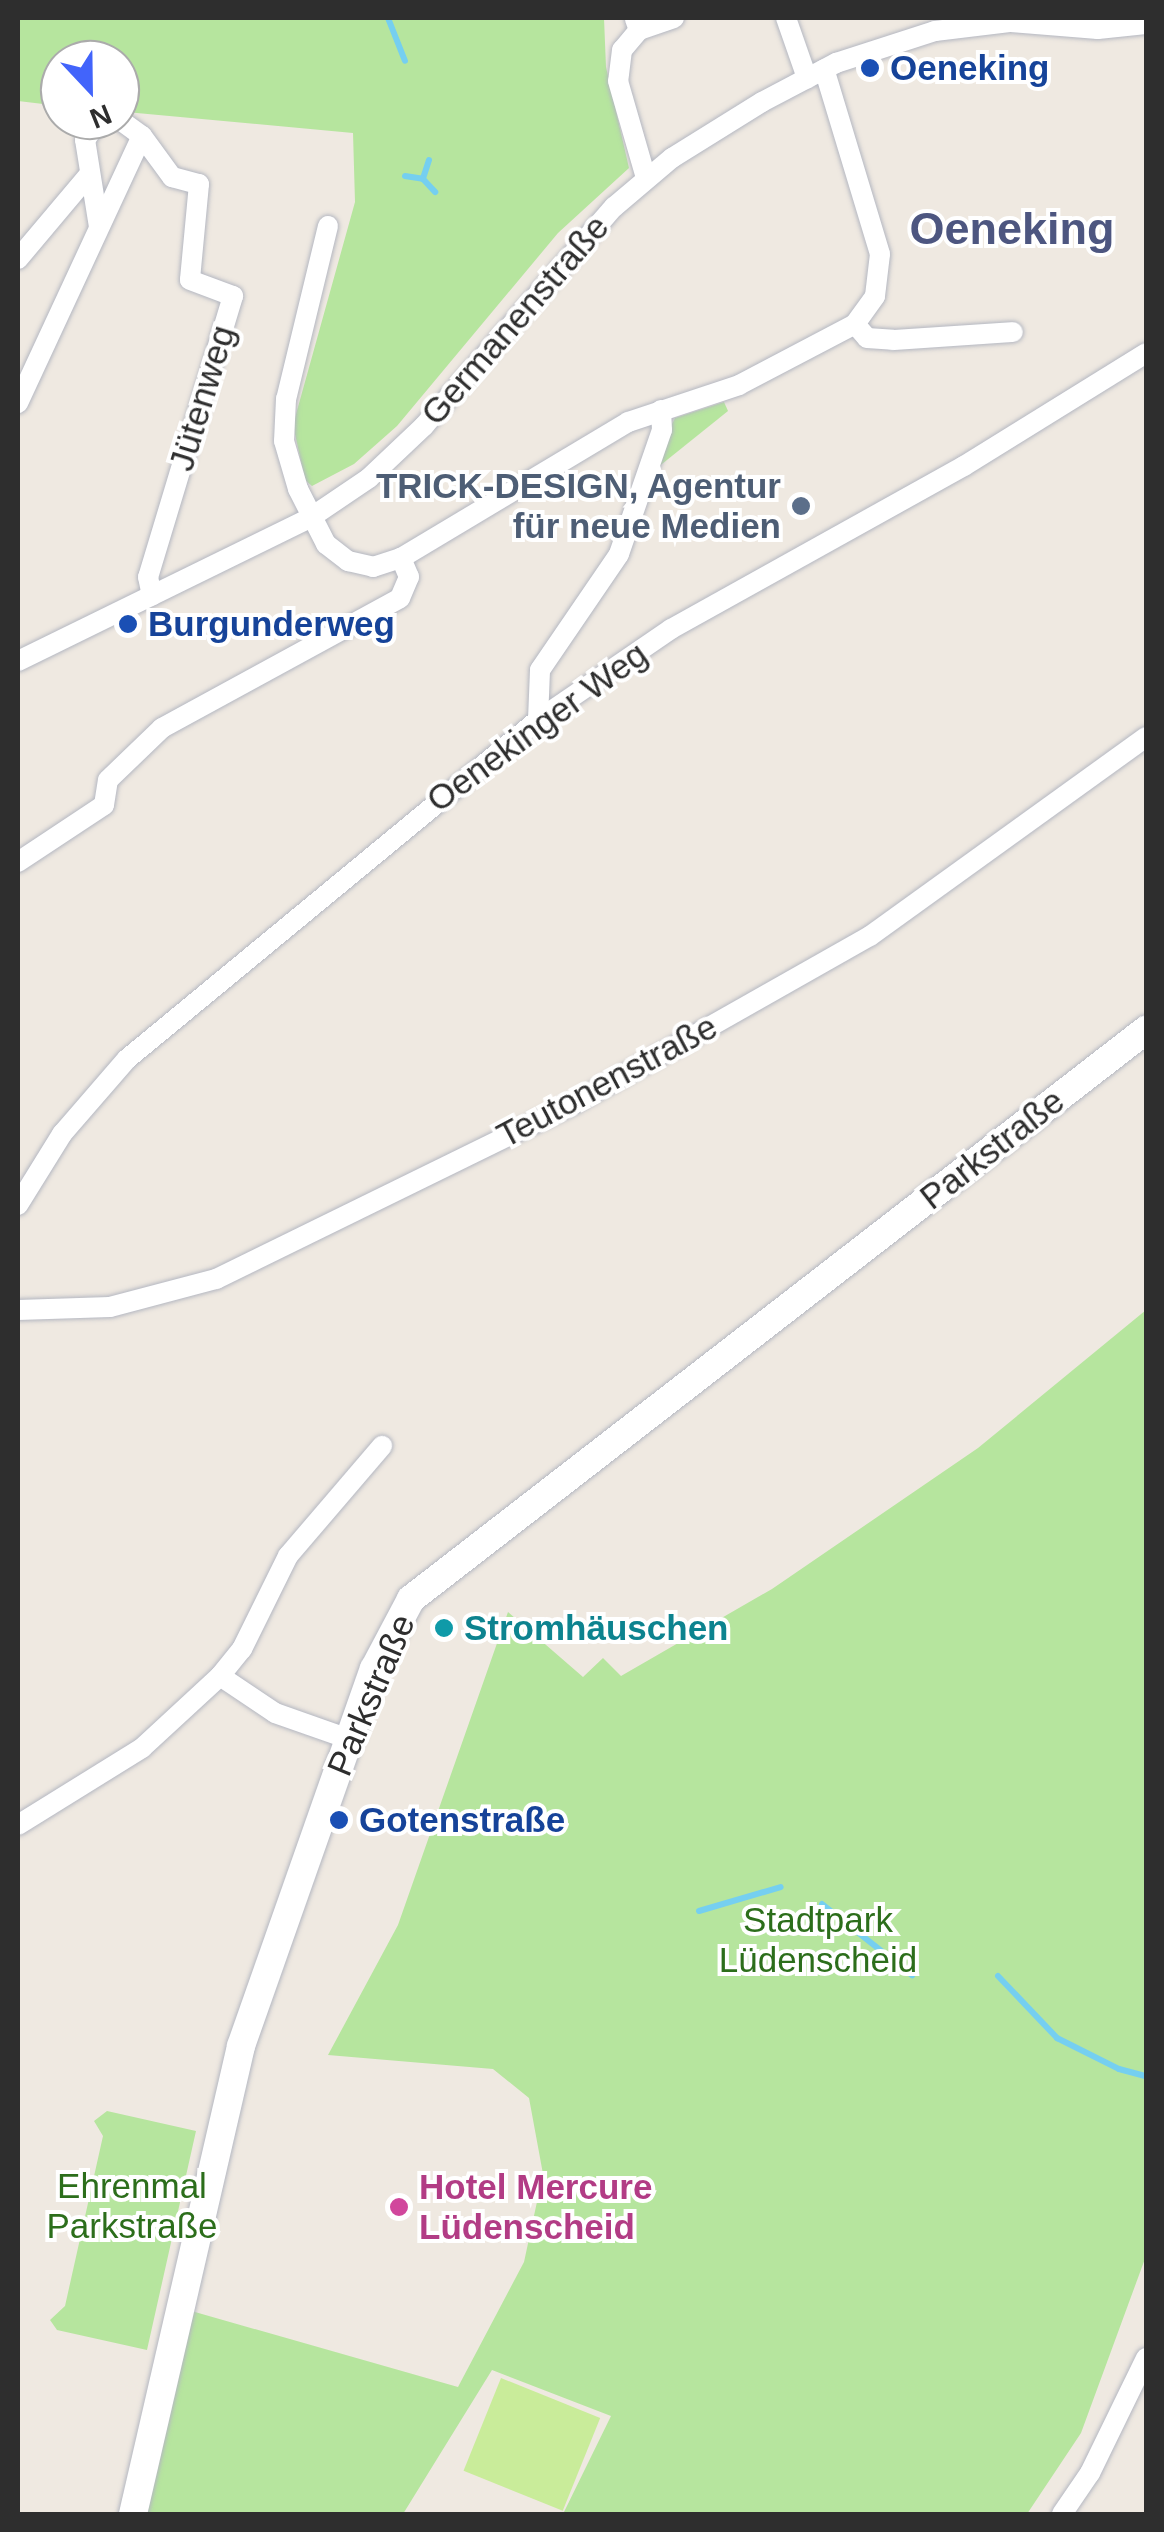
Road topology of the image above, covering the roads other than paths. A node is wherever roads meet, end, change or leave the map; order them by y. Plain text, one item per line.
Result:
1 (674, 18) edge
2 (786, 18) edge
3 (1063, 22) edge
4 (636, 24) edge
5 (1146, 24) edge
6 (816, 74) junction
7 (142, 136) joint
8 (85, 140) edge
9 (88, 176) junction
10 (646, 178) junction
11 (328, 226) dead end
12 (99, 227) junction
13 (18, 259) edge
14 (855, 324) junction
15 (1013, 332) dead end
16 (1146, 353) edge
17 (18, 404) edge
18 (660, 410) junction
19 (310, 518) junction
20 (400, 558) junction
21 (152, 596) junction
22 (18, 662) edge
23 (538, 720) junction
24 (1146, 738) edge
25 (18, 862) edge
26 (1146, 1030) edge
27 (18, 1206) edge
28 (18, 1310) edge
29 (382, 1446) dead end
30 (220, 1676) junction
31 (349, 1739) junction
32 (18, 1825) edge
33 (1146, 2358) edge
34 (133, 2514) edge
35 (1062, 2514) edge

1 - 4 street
2 - 6 street
3 - 5 street, Germanenstraße
3 - 6 street, Germanenstraße
4 - 10 street
6 - 10 street, Germanenstraße
6 - 14 street
7 - 12 street
7 - 21 street, Jütenweg
8 - 9 street
9 - 12 street
9 - 13 street
10 - 19 street, Germanenstraße
11 - 19 street
12 - 17 street
14 - 15 street
14 - 18 street
16 - 23 street, Oenekinger Weg
18 - 20 street
18 - 23 street
19 - 20 street
19 - 21 street, Germanenstraße
20 - 25 street
21 - 22 street, Germanenstraße
23 - 27 street, Oenekinger Weg
24 - 28 street, Teutonenstraße
26 - 31 street, Parkstraße
29 - 30 street
30 - 31 street
30 - 32 street
31 - 34 street, Parkstraße
33 - 35 street

